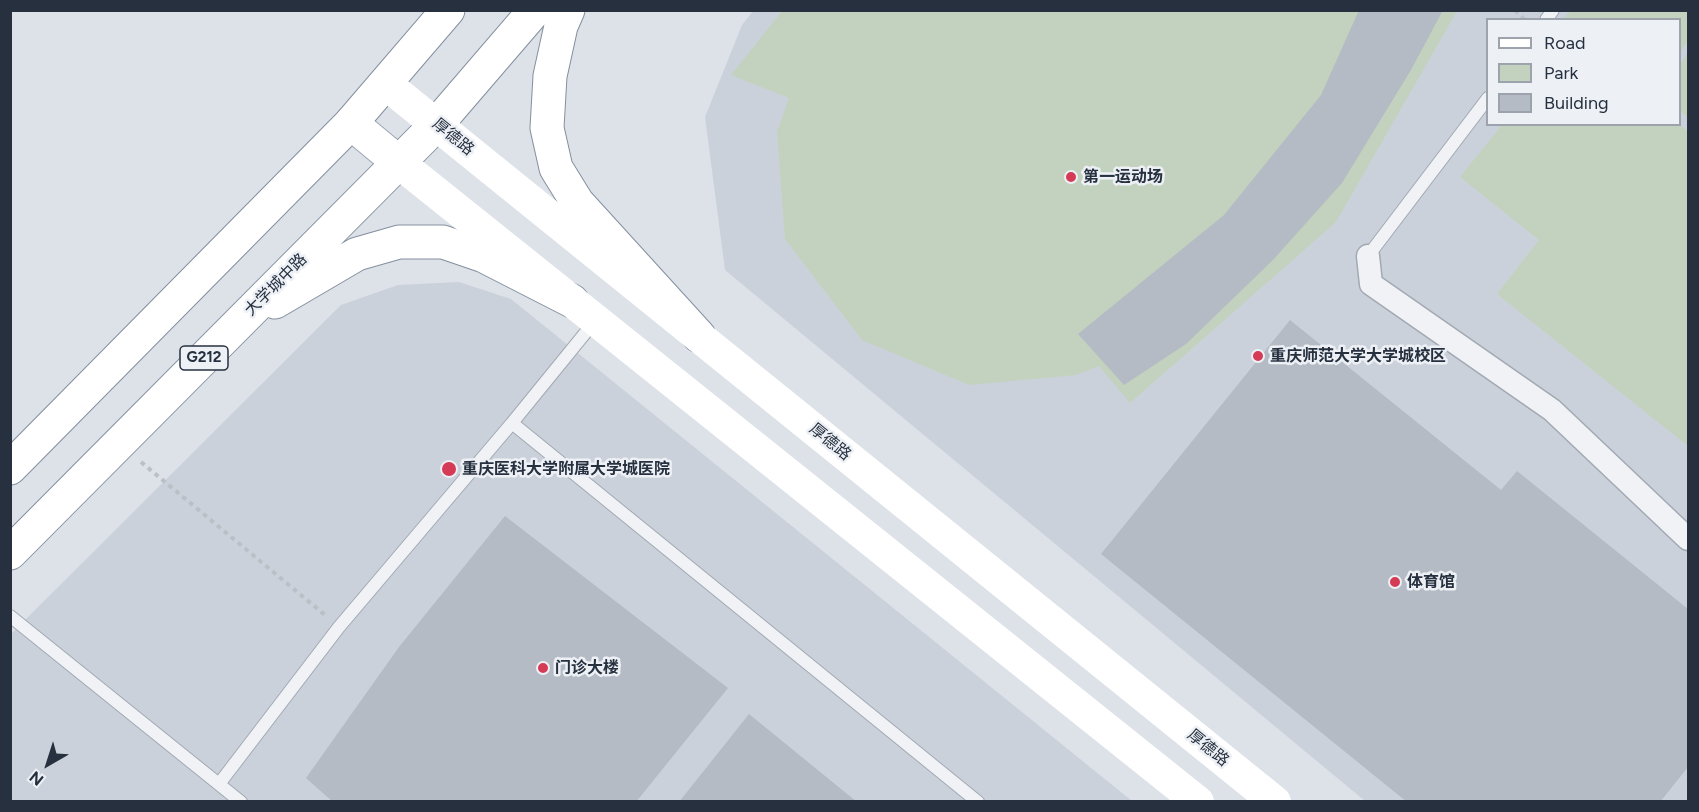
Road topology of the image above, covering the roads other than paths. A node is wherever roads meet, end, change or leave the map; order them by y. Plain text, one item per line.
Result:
1 (448, 10) edge
2 (535, 10) edge
3 (568, 10) edge
4 (386, 84) junction
5 (1486, 101) edge
6 (351, 123) junction
7 (436, 123) junction
8 (398, 162) junction
9 (1368, 256) joint
10 (583, 311) junction
11 (237, 325) junction
12 (699, 336) junction
13 (512, 423) junction
14 (10, 468) edge
15 (1689, 538) edge
16 (10, 553) edge
17 (10, 616) edge
18 (219, 784) junction
19 (241, 801) edge
20 (978, 801) edge
21 (1198, 801) edge
22 (1275, 801) edge

1 - 4 main road
2 - 7 main road, 大学城中路 / G212
3 - 12 main road
4 - 6 main road
4 - 7 main road, 厚德路
5 - 9 lane
6 - 8 main road
6 - 14 main road
7 - 8 main road, 大学城中路 / G212
7 - 12 main road, 厚德路
8 - 10 main road
8 - 11 main road, 大学城中路 / G212
9 - 15 street
10 - 11 main road
10 - 13 lane
10 - 21 main road
11 - 16 main road, 大学城中路 / G212
12 - 22 main road, 厚德路
13 - 18 lane
13 - 20 lane
17 - 18 lane
18 - 19 lane

